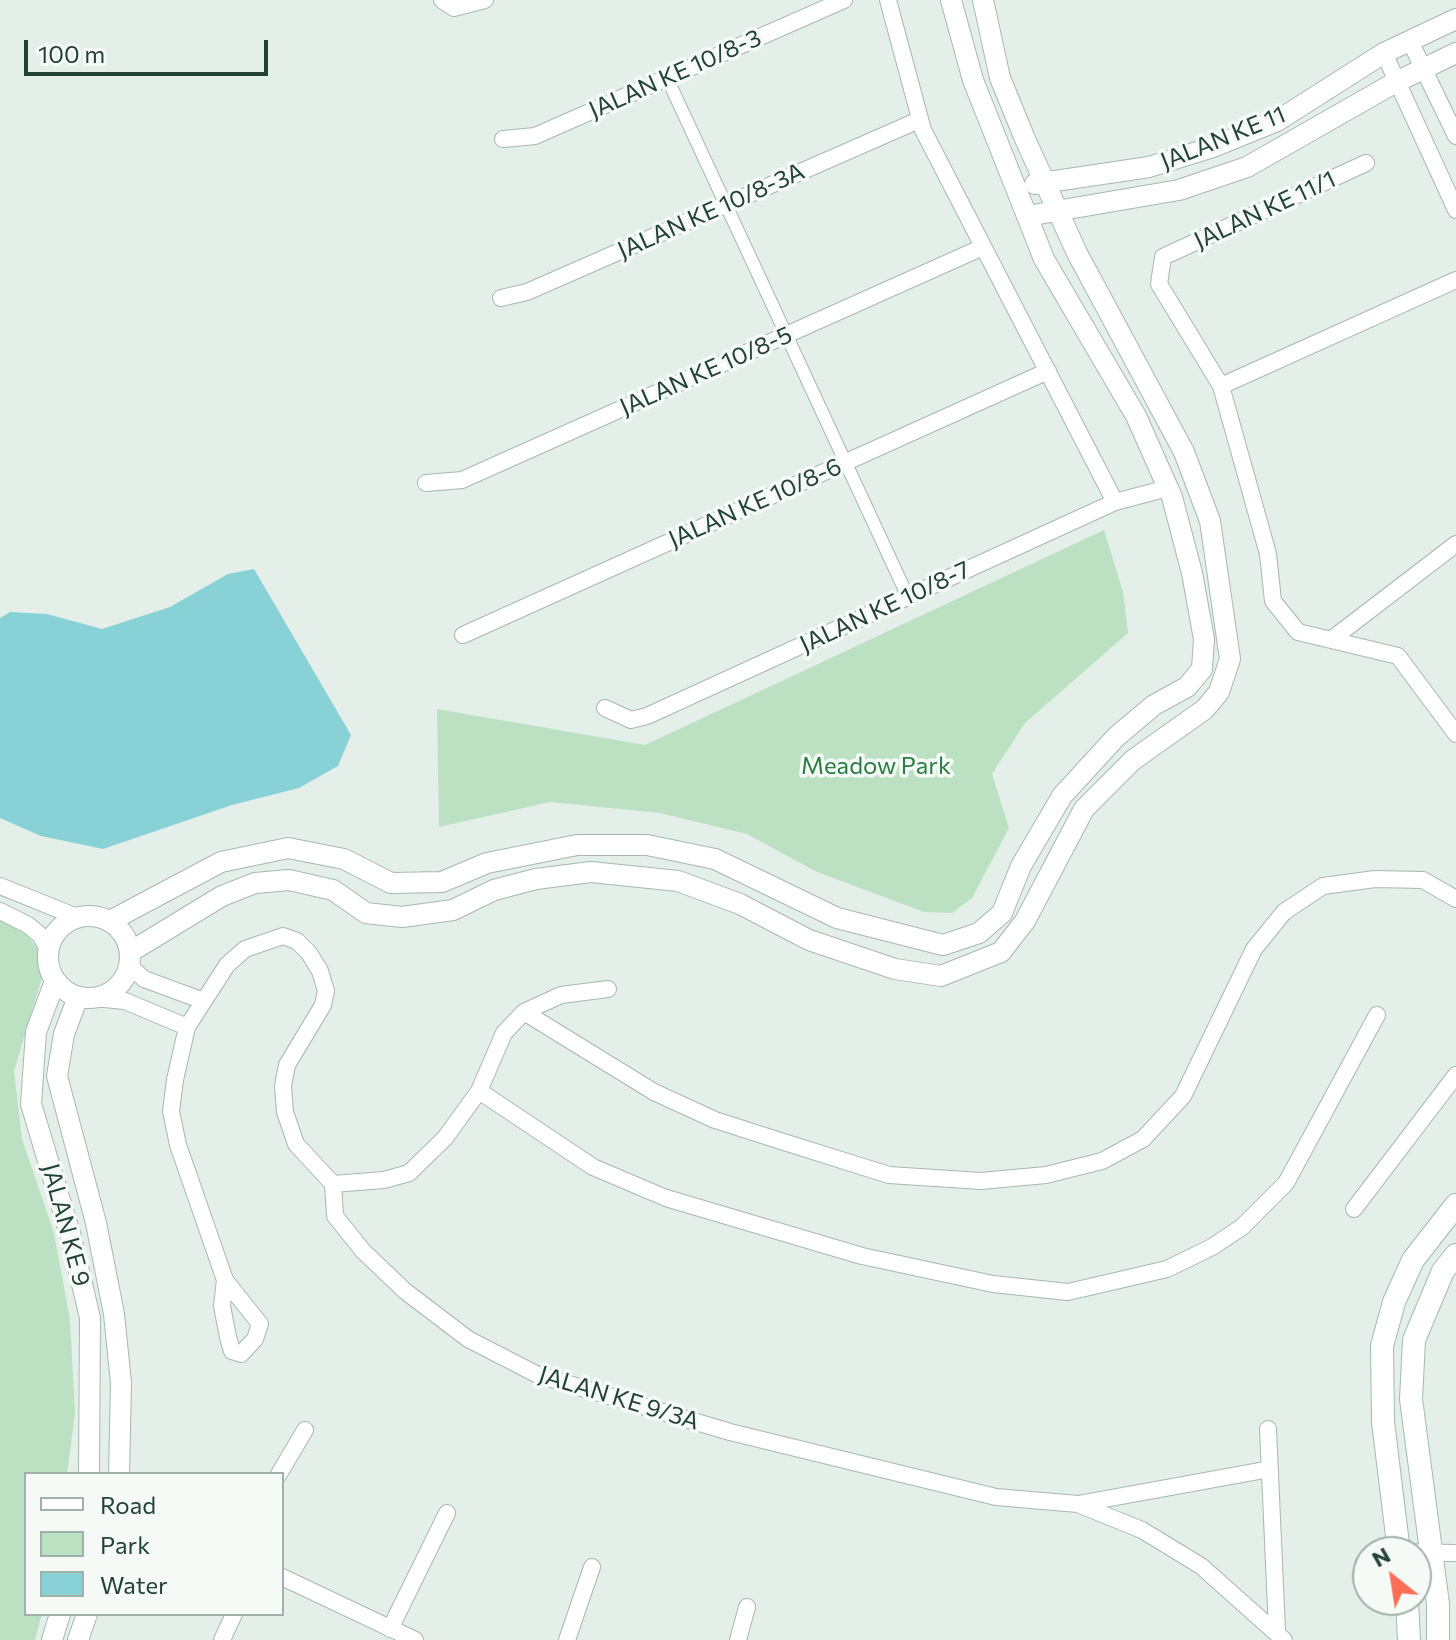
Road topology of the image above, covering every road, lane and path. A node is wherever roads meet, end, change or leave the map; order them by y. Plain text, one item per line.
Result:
1 (442, 0) edge
2 (485, 0) edge
3 (844, 0) edge
4 (888, 0) edge
5 (951, 0) edge
6 (983, 0) edge
7 (1456, 19) edge
8 (1410, 41) junction
9 (1384, 53) junction
10 (1456, 53) edge
11 (1423, 68) junction
12 (667, 78) junction
13 (1396, 82) junction
14 (919, 120) junction
15 (1456, 136) edge
16 (503, 139) dead end
17 (1366, 163) dead end
18 (1045, 183) junction
19 (1015, 187) junction
20 (726, 205) junction
21 (1456, 210) edge
22 (1058, 211) junction
23 (1027, 216) junction
24 (983, 247) junction
25 (1456, 280) edge
26 (501, 298) dead end
27 (787, 335) junction
28 (1048, 371) junction
29 (1221, 386) junction
30 (846, 462) junction
31 (426, 483) dead end
32 (1168, 488) junction
33 (1115, 502) junction
34 (1456, 544) edge
35 (908, 597) junction
36 (463, 635) dead end
37 (1332, 639) junction
38 (605, 708) dead end
39 (1450, 714) edge
40 (1456, 734) edge
41 (0, 886) edge
42 (1456, 899) edge
43 (0, 911) edge
44 (77, 917) junction
45 (110, 921) junction
46 (48, 949) junction
47 (130, 958) junction
48 (55, 981) junction
49 (608, 989) dead end
50 (86, 998) junction
51 (201, 1000) junction
52 (524, 1012) junction
53 (1377, 1015) dead end
54 (187, 1027) junction
55 (1456, 1075) edge
56 (479, 1091) junction
57 (333, 1184) junction
58 (1456, 1205) edge
59 (1354, 1209) dead end
60 (1456, 1255) edge
61 (225, 1280) dead end
62 (1268, 1429) dead end
63 (305, 1430) dead end
64 (1270, 1469) junction
65 (89, 1472) edge
66 (119, 1472) edge
67 (280, 1472) edge
68 (1078, 1504) junction
69 (447, 1513) dead end
70 (1397, 1536) edge
71 (1427, 1536) edge
72 (1432, 1551) edge
73 (1456, 1553) edge
74 (592, 1567) dead end
75 (1432, 1569) edge
76 (284, 1578) edge
77 (747, 1607) dead end
78 (59, 1616) edge
79 (86, 1616) edge
80 (233, 1616) edge
81 (1408, 1616) edge
82 (402, 1636) edge
83 (1281, 1636) edge
84 (52, 1640) edge
85 (78, 1640) edge
86 (222, 1640) edge
87 (567, 1640) edge
88 (738, 1640) edge
89 (1409, 1640) edge
90 (1438, 1640) edge

1 - 2 street
3 - 12 street, JALAN KE 10/8-3
4 - 14 street
5 - 19 street
6 - 18 street
7 - 8 street, JALAN KE 11
8 - 9 street, JALAN KE 11
8 - 11 street
9 - 13 street
9 - 18 street, JALAN KE 11
10 - 11 street, JALAN KE 11
11 - 13 street, JALAN KE 11
11 - 15 street
12 - 16 street, JALAN KE 10/8-3
12 - 20 street
13 - 21 street
13 - 22 street, JALAN KE 11
14 - 20 street, JALAN KE 10/8-3A
14 - 24 street
17 - 29 street, JALAN KE 11/1
18 - 19 street, JALAN KE 11
18 - 22 street
19 - 23 street
20 - 26 street, JALAN KE 10/8-3A
20 - 27 street
22 - 23 street, JALAN KE 11
22 - 47 street
23 - 32 street
24 - 27 street, JALAN KE 10/8-5
24 - 28 street
25 - 29 street
27 - 30 street
27 - 31 street, JALAN KE 10/8-5
28 - 30 street, JALAN KE 10/8-6
28 - 33 street
29 - 37 street
30 - 35 street
30 - 36 street, JALAN KE 10/8-6
32 - 33 street, JALAN KE 10/8-7
32 - 45 street
33 - 35 street, JALAN KE 10/8-7
34 - 37 street
35 - 38 street, JALAN KE 10/8-7
37 - 39 street
39 - 40 street
41 - 44 street
42 - 52 street
43 - 46 street
44 - 45 street
44 - 46 street
45 - 47 street
46 - 48 street
47 - 50 street
47 - 51 street
48 - 50 street
48 - 65 street, JALAN KE 9
49 - 52 street
50 - 54 street
50 - 66 street, JALAN KE 9
51 - 54 street
51 - 57 street
52 - 56 street
53 - 56 street
54 - 61 street
55 - 59 street
56 - 57 street
57 - 68 street, JALAN KE 9/3A
58 - 70 main road
60 - 71 main road
62 - 64 street
63 - 67 street
64 - 68 street, JALAN KE 9/3A
64 - 83 street, JALAN KE 9/3A
68 - 83 street, JALAN KE 9/3A
69 - 82 street
72 - 73 street
74 - 87 street
75 - 90 main road
76 - 82 street
77 - 88 street
78 - 84 street
79 - 85 street
80 - 86 street
81 - 89 main road

